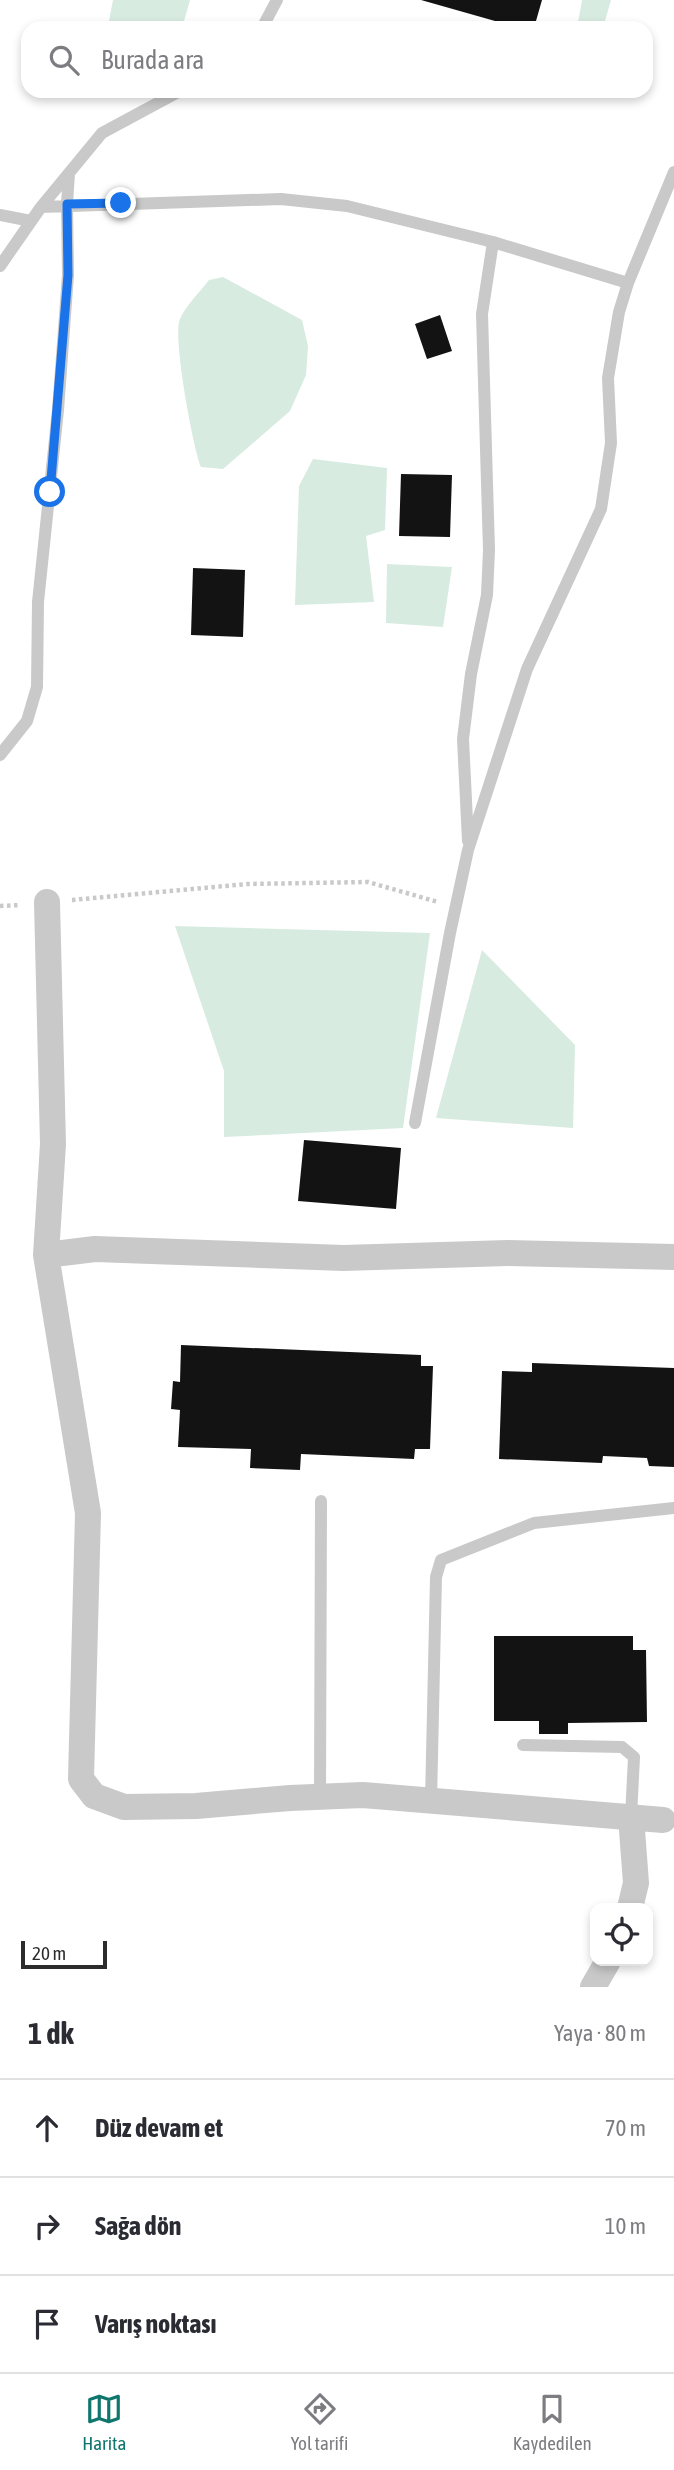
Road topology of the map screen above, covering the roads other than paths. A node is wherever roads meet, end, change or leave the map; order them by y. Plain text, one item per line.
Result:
1 (276, 0) edge
2 (266, 21) edge
3 (167, 98) edge
4 (674, 172) edge
5 (69, 173) junction
6 (67, 204) junction
7 (41, 207) junction
8 (0, 215) edge
9 (31, 221) junction
10 (493, 242) junction
11 (0, 266) edge
12 (628, 283) junction
13 (0, 755) edge
14 (468, 850) junction
15 (47, 902) road end
16 (415, 1123) dead end
17 (46, 1255) junction
18 (674, 1257) edge
19 (321, 1501) dead end
20 (674, 1508) edge
21 (523, 1745) dead end
22 (320, 1797) junction
23 (431, 1801) junction
24 (631, 1817) junction
25 (663, 1820) dead end
26 (631, 1903) edge
27 (605, 1966) edge
28 (593, 1987) edge

1 - 2 lane
3 - 5 lane
4 - 12 lane
5 - 6 lane
5 - 7 lane
6 - 7 lane
6 - 10 lane
6 - 13 lane
7 - 9 lane
8 - 9 lane
9 - 11 lane
10 - 12 lane
10 - 14 lane
12 - 14 lane
14 - 16 lane
15 - 17 street
17 - 18 street
17 - 22 street
19 - 22 lane
20 - 23 lane
21 - 24 lane
22 - 23 street
23 - 24 street
24 - 25 street
24 - 26 street
27 - 28 street

